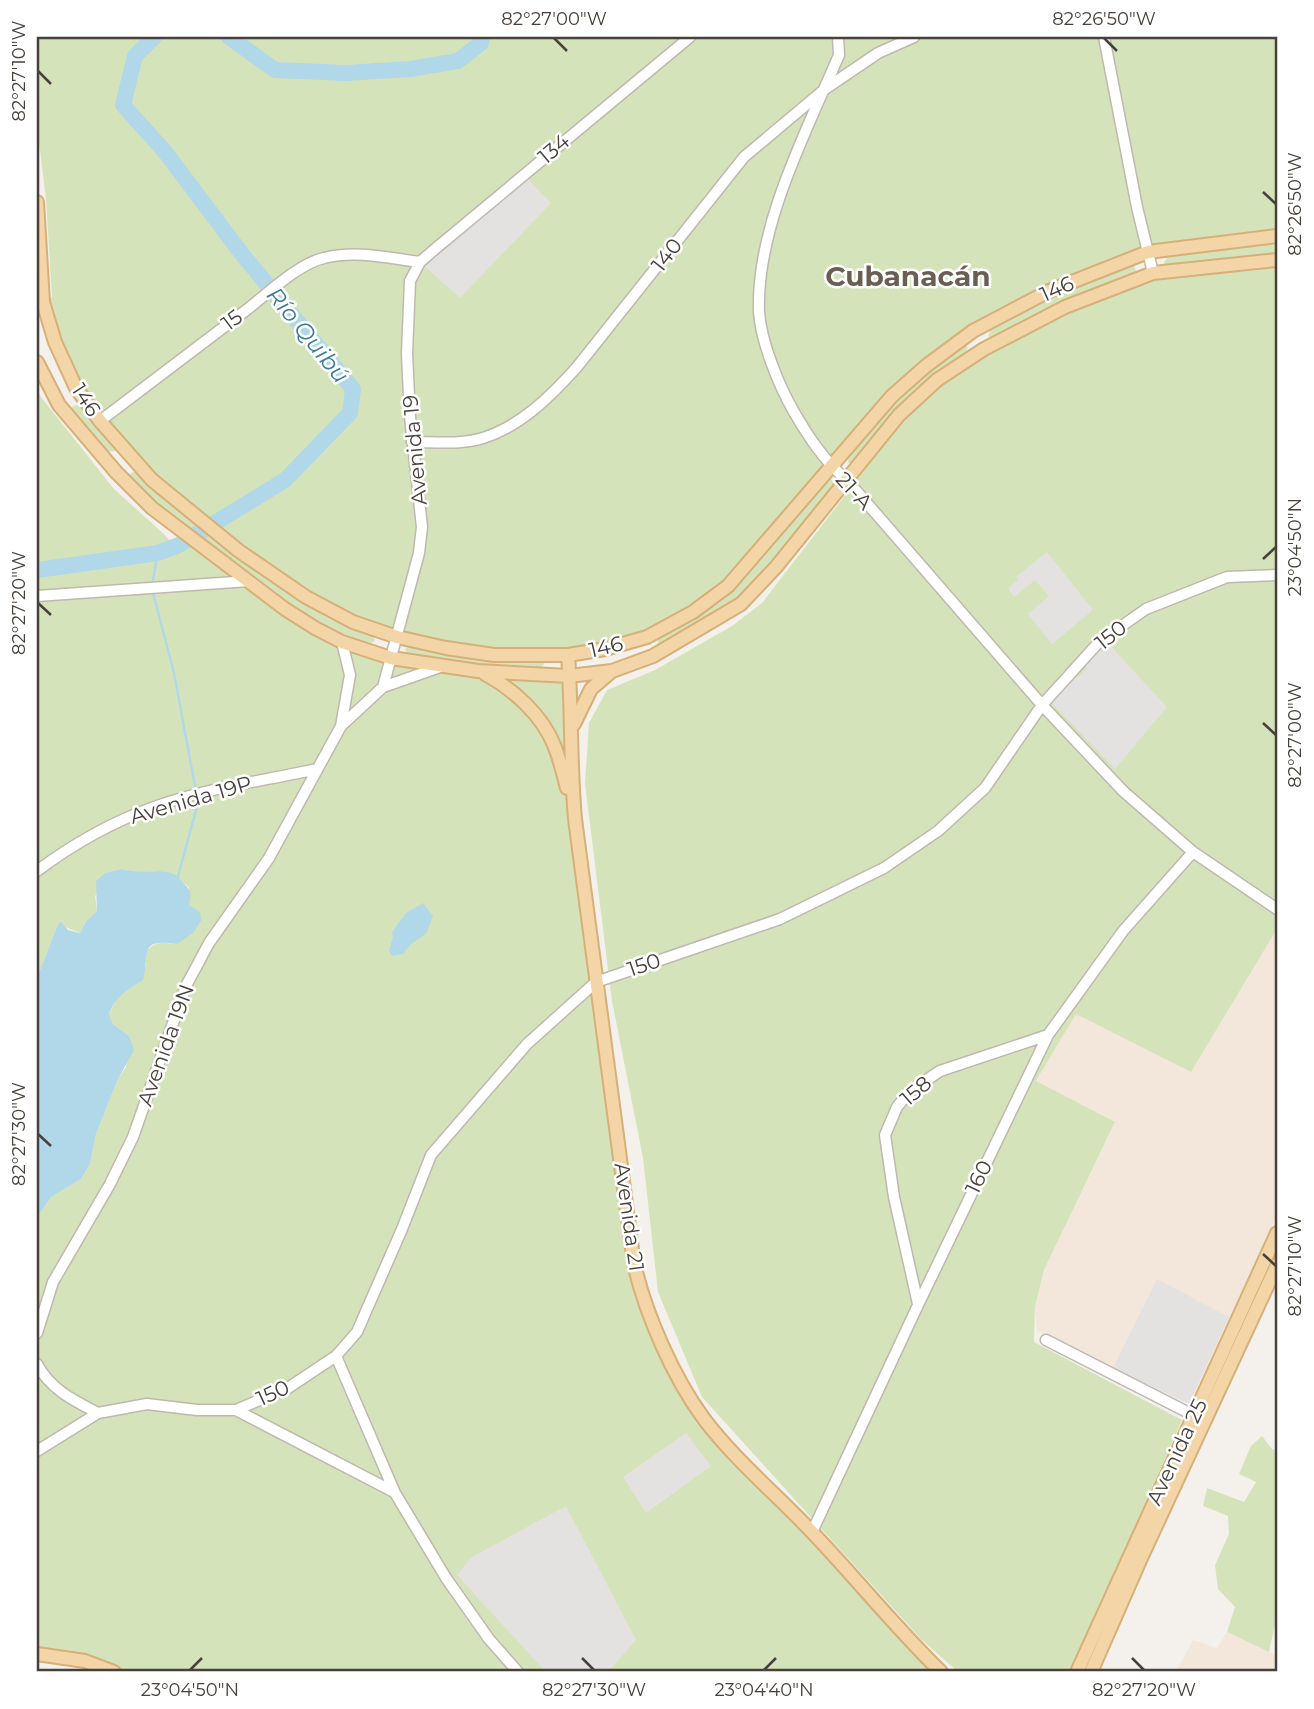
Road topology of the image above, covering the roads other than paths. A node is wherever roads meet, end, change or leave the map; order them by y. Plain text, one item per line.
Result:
1 (690, 37) edge
2 (838, 37) edge
3 (914, 37) edge
4 (1104, 37) edge
5 (825, 89) junction
6 (37, 202) edge
7 (1277, 236) edge
8 (1148, 252) junction
9 (1277, 260) edge
10 (420, 262) junction
11 (1153, 273) junction
12 (973, 331) junction
13 (984, 349) junction
14 (37, 362) edge
15 (100, 421) junction
16 (412, 442) junction
17 (831, 466) junction
18 (846, 479) junction
19 (1277, 575) edge
20 (249, 581) junction
21 (37, 596) edge
22 (397, 637) junction
23 (647, 637) junction
24 (342, 642) junction
25 (568, 655) junction
26 (653, 656) junction
27 (391, 658) junction
28 (440, 667) junction
29 (478, 671) junction
30 (612, 671) junction
31 (569, 676) junction
32 (383, 687) junction
33 (346, 698) junction
34 (364, 704) junction
35 (1042, 705) junction
36 (341, 726) junction
37 (572, 727) junction
38 (317, 769) junction
39 (575, 819) junction
40 (1193, 852) junction
41 (37, 871) edge
42 (1277, 909) edge
43 (596, 982) junction
44 (1048, 1035) junction
45 (1277, 1233) edge
46 (1277, 1267) edge
47 (918, 1305) junction
48 (37, 1333) edge
49 (1046, 1340) dead end
50 (336, 1356) junction
51 (37, 1364) edge
52 (236, 1410) junction
53 (98, 1413) junction
54 (1195, 1416) junction
55 (37, 1451) edge
56 (395, 1493) junction
57 (812, 1532) junction
58 (37, 1654) edge
59 (114, 1672) edge
60 (518, 1672) edge
61 (941, 1672) edge
62 (1077, 1672) edge
63 (1091, 1672) edge

1 - 10 street, 134
2 - 5 street, 21-A
3 - 5 street, 140
4 - 8 street
5 - 16 street, 140
5 - 17 street, 21-A
6 - 15 main road, 146
7 - 8 main road, 146
8 - 11 street
8 - 12 main road, 146
9 - 11 main road, 146
10 - 15 street, 15
10 - 16 street, Avenida 19
11 - 13 main road, 146
12 - 13 main road
12 - 17 main road, 146
13 - 18 main road, 146
14 - 20 main road, 146
15 - 22 main road, 146
16 - 22 street, Avenida 19
17 - 18 street, 21-A
17 - 23 main road, 146
18 - 26 main road, 146
18 - 35 street, 21-A
19 - 35 street, 150
20 - 21 street
20 - 24 main road, 146
22 - 25 main road, 146
22 - 27 street, Avenida 19
23 - 25 main road, 146
23 - 26 main road
24 - 27 main road, 146
24 - 33 street
25 - 31 main road, Avenida 21
26 - 30 main road, 146
27 - 28 main road, 146
27 - 32 street
28 - 29 main road, 146
28 - 32 street
29 - 31 main road, 146
29 - 39 main road
30 - 31 main road, 146
30 - 37 main road
31 - 37 main road, Avenida 21
32 - 34 street
33 - 34 street
33 - 36 street
34 - 36 street
35 - 40 street, 21-A
35 - 43 street, 150
36 - 38 street
37 - 39 main road, Avenida 21
38 - 41 street, Avenida 19P
38 - 48 street, Avenida 19N
39 - 43 main road, Avenida 21
40 - 42 street, 21-A
40 - 44 street, 160
43 - 50 street, 150
43 - 57 main road, Avenida 21
44 - 47 street, 160
44 - 47 street, 158
45 - 54 main road, Avenida 25
46 - 63 main road, Avenida 25
47 - 57 street, 160
49 - 54 street
50 - 52 street, 150
50 - 56 street
51 - 53 street
52 - 53 street, 150
52 - 56 street
53 - 55 street, 150
54 - 62 main road, Avenida 25
56 - 60 street
57 - 61 main road, Avenida 21
58 - 59 main road

